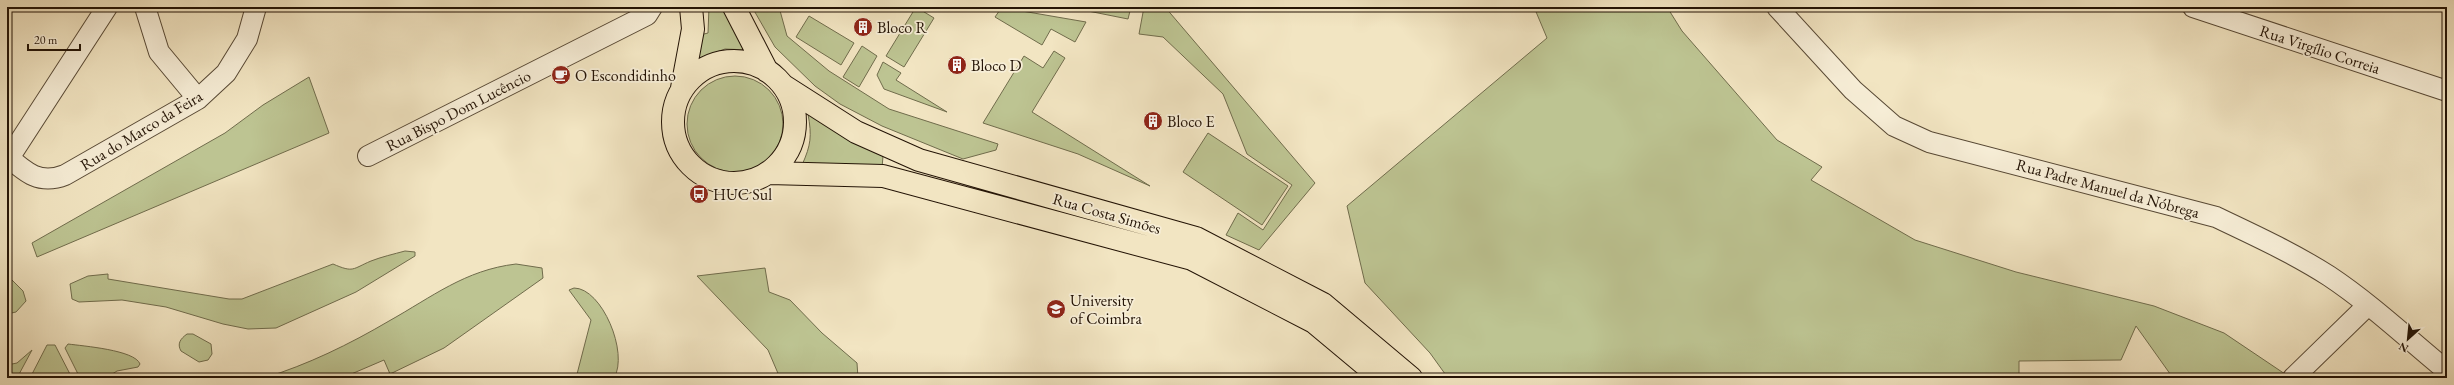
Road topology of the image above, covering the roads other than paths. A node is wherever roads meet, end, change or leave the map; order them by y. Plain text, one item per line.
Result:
1 (107, 7) edge
2 (145, 7) edge
3 (256, 7) edge
4 (652, 7) edge
5 (691, 7) edge
6 (734, 7) edge
7 (1777, 7) edge
8 (2193, 7) edge
9 (767, 71) junction
10 (784, 86) junction
11 (682, 88) junction
12 (2447, 90) edge
13 (198, 99) junction
14 (368, 156) dead end
15 (8, 157) edge
16 (769, 173) junction
17 (2368, 305) junction
18 (2447, 371) edge
19 (1381, 378) edge
20 (1411, 378) edge
21 (2293, 378) edge

1 - 15 street
2 - 13 street
3 - 13 street, Rua do Marco da Feira
4 - 14 street, Rua Bispo Dom Lucêncio
5 - 11 main road
6 - 9 main road
7 - 17 street, Rua Padre Manuel da Nóbrega
8 - 12 street, Rua Virgílio Correia
9 - 10 main road
9 - 11 main road
10 - 16 main road
10 - 20 main road, Rua Costa Simões
11 - 16 main road
13 - 15 street, Rua do Marco da Feira
16 - 19 main road, Rua Costa Simões
17 - 18 street, Rua Padre Manuel da Nóbrega
17 - 21 street

